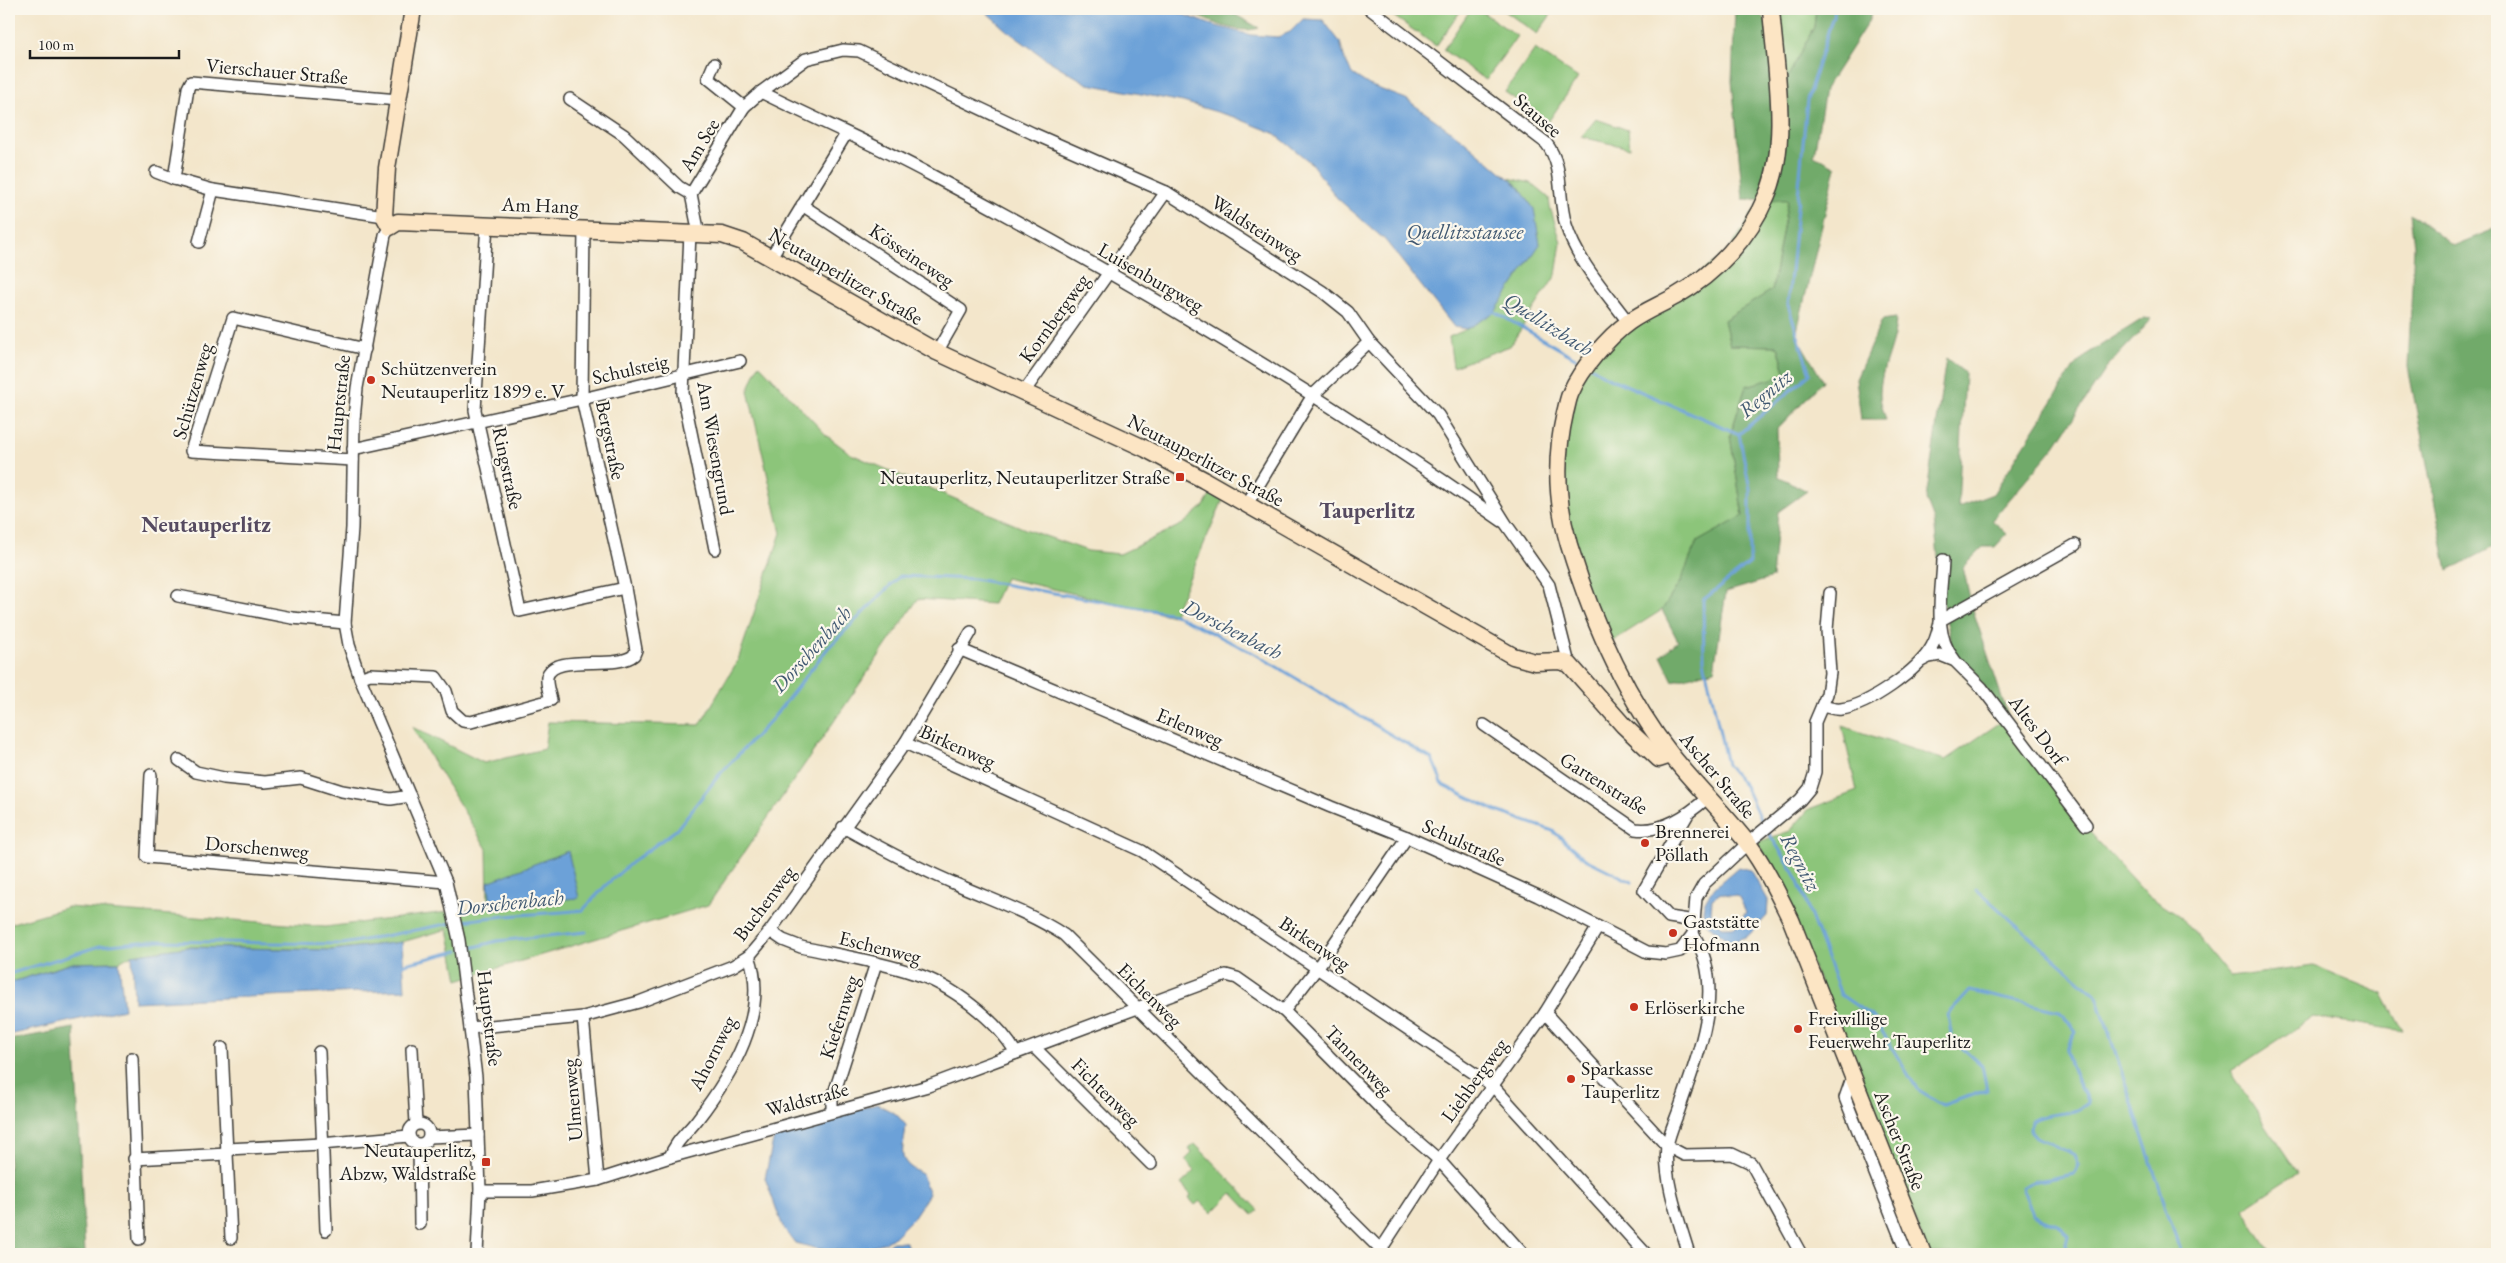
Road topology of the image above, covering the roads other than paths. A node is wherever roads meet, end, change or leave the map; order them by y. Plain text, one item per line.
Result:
1 (413, 9) edge
2 (1370, 9) edge
3 (1771, 9) edge
4 (714, 64) dead end
5 (761, 92) junction
6 (570, 99) dead end
7 (398, 100) junction
8 (744, 107) junction
9 (846, 134) junction
10 (156, 172) dead end
11 (174, 179) junction
12 (213, 190) junction
13 (1166, 192) junction
14 (692, 194) junction
15 (802, 205) junction
16 (387, 222) junction
17 (487, 224) junction
18 (584, 228) junction
19 (694, 234) junction
20 (200, 242) dead end
21 (771, 257) junction
22 (1110, 274) junction
23 (1628, 322) junction
24 (1368, 342) junction
25 (365, 349) junction
26 (937, 352) junction
27 (740, 361) dead end
28 (683, 376) junction
29 (1024, 392) junction
30 (1313, 395) junction
31 (582, 399) junction
32 (479, 421) junction
33 (353, 454) junction
34 (1247, 504) junction
35 (1506, 524) junction
36 (2075, 545) dead end
37 (715, 549) dead end
38 (1943, 560) dead end
39 (625, 588) junction
40 (1830, 593) dead end
41 (178, 596) dead end
42 (1941, 620) junction
43 (346, 623) junction
44 (971, 632) dead end
45 (959, 649) junction
46 (1956, 661) junction
47 (1920, 662) junction
48 (1569, 664) junction
49 (360, 678) junction
50 (1822, 706) junction
51 (1484, 725) dead end
52 (905, 743) junction
53 (1671, 755) junction
54 (179, 760) dead end
55 (151, 775) dead end
56 (410, 796) junction
57 (1707, 798) junction
58 (1688, 814) junction
59 (2086, 825) dead end
60 (843, 827) junction
61 (1407, 837) junction
62 (1748, 843) junction
63 (446, 882) junction
64 (1695, 921) junction
65 (1598, 927) junction
66 (770, 931) junction
67 (1693, 934) junction
68 (750, 956) junction
69 (876, 963) junction
70 (1318, 967) junction
71 (1135, 1007) junction
72 (1284, 1011) junction
73 (1545, 1013) junction
74 (583, 1017) junction
75 (470, 1028) junction
76 (1034, 1047) junction
77 (222, 1048) dead end
78 (412, 1049) dead end
79 (319, 1052) dead end
80 (1016, 1053) junction
81 (132, 1058) dead end
82 (1852, 1078) junction
83 (1493, 1086) junction
84 (832, 1111) junction
85 (416, 1124) junction
86 (477, 1131) junction
87 (429, 1134) junction
88 (409, 1136) junction
89 (321, 1144) junction
90 (419, 1145) junction
91 (1667, 1146) junction
92 (227, 1151) junction
93 (670, 1157) junction
94 (134, 1159) junction
95 (1439, 1160) junction
96 (1151, 1164) dead end
97 (598, 1180) junction
98 (480, 1191) junction
99 (420, 1224) dead end
100 (326, 1230) dead end
101 (231, 1238) dead end
102 (139, 1239) dead end
103 (1382, 1253) edge
104 (477, 1254) edge
105 (1524, 1254) edge
106 (1646, 1254) edge
107 (1689, 1254) edge
108 (1801, 1254) edge
109 (1907, 1254) edge
110 (1923, 1254) edge

1 - 7 street, Hauptstraße
2 - 23 street, Stausee
3 - 23 street, Ascher Straße
4 - 8 street, Am See
5 - 8 street, Am See
5 - 9 street, Luisenburgweg
5 - 13 street, Waldsteinweg
6 - 14 street
7 - 11 street, Vierschauer Straße
7 - 16 street, Hauptstraße
8 - 14 street, Am See
9 - 15 street
9 - 22 street, Luisenburgweg
10 - 11 street
11 - 12 street
12 - 16 street
12 - 20 street
13 - 22 street, Kornbergweg
13 - 24 street, Waldsteinweg
14 - 19 street, Am See
15 - 21 street
15 - 26 street, Kösseineweg
16 - 17 street, Am Hang
16 - 25 street, Hauptstraße
17 - 18 street, Am Hang
17 - 32 street, Ringstraße
18 - 19 street, Am Hang
18 - 31 street, Bergstraße
19 - 21 street, Neutauperlitzer Straße
19 - 28 street, Am Wiesengrund
21 - 26 street, Neutauperlitzer Straße
22 - 29 street, Kornbergweg
22 - 30 street, Luisenburgweg
23 - 53 street, Ascher Straße
24 - 30 street
24 - 35 street, Waldsteinweg
25 - 33 street, Hauptstraße
25 - 33 street, Schützenweg
26 - 29 street, Neutauperlitzer Straße
27 - 28 street, Schulsteig
28 - 31 street, Schulsteig
28 - 37 street, Am Wiesengrund
29 - 34 street, Neutauperlitzer Straße
30 - 34 street
30 - 35 street, Luisenburgweg
31 - 32 street, Schulsteig
31 - 39 street, Bergstraße
32 - 33 street, Schulsteig
32 - 39 street, Ringstraße
33 - 43 street, Hauptstraße
34 - 48 street, Neutauperlitzer Straße
35 - 48 street, Waldsteinweg
36 - 42 street
38 - 42 street, Altes Dorf
39 - 49 street, Bergstraße
40 - 50 street
41 - 43 street
42 - 46 street, Altes Dorf
42 - 47 street, Altes Dorf
43 - 49 street, Hauptstraße
44 - 45 street, Buchenweg
45 - 52 street, Buchenweg
45 - 61 street, Erlenweg
46 - 47 street, Altes Dorf
46 - 59 street, Altes Dorf
47 - 50 street, Altes Dorf
48 - 53 street
49 - 56 street, Hauptstraße
50 - 62 street
51 - 58 street, Gartenstraße
52 - 60 street, Buchenweg
52 - 70 street, Birkenweg
53 - 57 street, Ascher Straße
54 - 56 street
55 - 63 street, Dorschenweg
56 - 63 street, Hauptstraße
57 - 58 street, Gartenstraße
57 - 62 street, Ascher Straße
58 - 64 street
60 - 66 street, Buchenweg
60 - 71 street, Eichenweg
61 - 65 street, Schulstraße
61 - 70 street, Schulstraße
62 - 64 street
62 - 82 street, Ascher Straße
63 - 75 street, Hauptstraße
64 - 67 street
65 - 67 street, Schulstraße
65 - 73 street, Liehbergweg
66 - 68 street, Buchenweg
66 - 69 street, Eschenweg
67 - 91 street
68 - 74 street, Buchenweg
68 - 93 street, Ahornweg
69 - 80 street, Eschenweg
69 - 84 street, Kiefernweg
70 - 72 street, Schulstraße
70 - 83 street, Birkenweg
71 - 72 street, Tannenweg
71 - 76 street, Waldstraße
71 - 103 street, Eichenweg
72 - 95 street, Tannenweg
73 - 83 street, Liehbergweg
73 - 91 street
74 - 75 street, Buchenweg
74 - 97 street, Ulmenweg
75 - 86 street, Hauptstraße
76 - 80 street, Waldstraße
76 - 96 street, Fichtenweg
77 - 92 street
78 - 85 street
79 - 89 street
80 - 84 street, Waldstraße
81 - 94 street
82 - 109 street
82 - 110 street, Ascher Straße
83 - 95 street, Liehbergweg
83 - 106 street, Birkenweg
84 - 93 street, Waldstraße
85 - 87 street
85 - 88 street
86 - 87 street
86 - 98 street, Hauptstraße
87 - 90 street
88 - 89 street
88 - 90 street
89 - 92 street
89 - 100 street
90 - 99 street
91 - 107 street
91 - 108 street
92 - 94 street
92 - 101 street
93 - 97 street, Waldstraße
94 - 102 street
95 - 103 street, Liehbergweg
95 - 105 street, Tannenweg
97 - 98 street, Waldstraße
98 - 104 street, Hauptstraße

